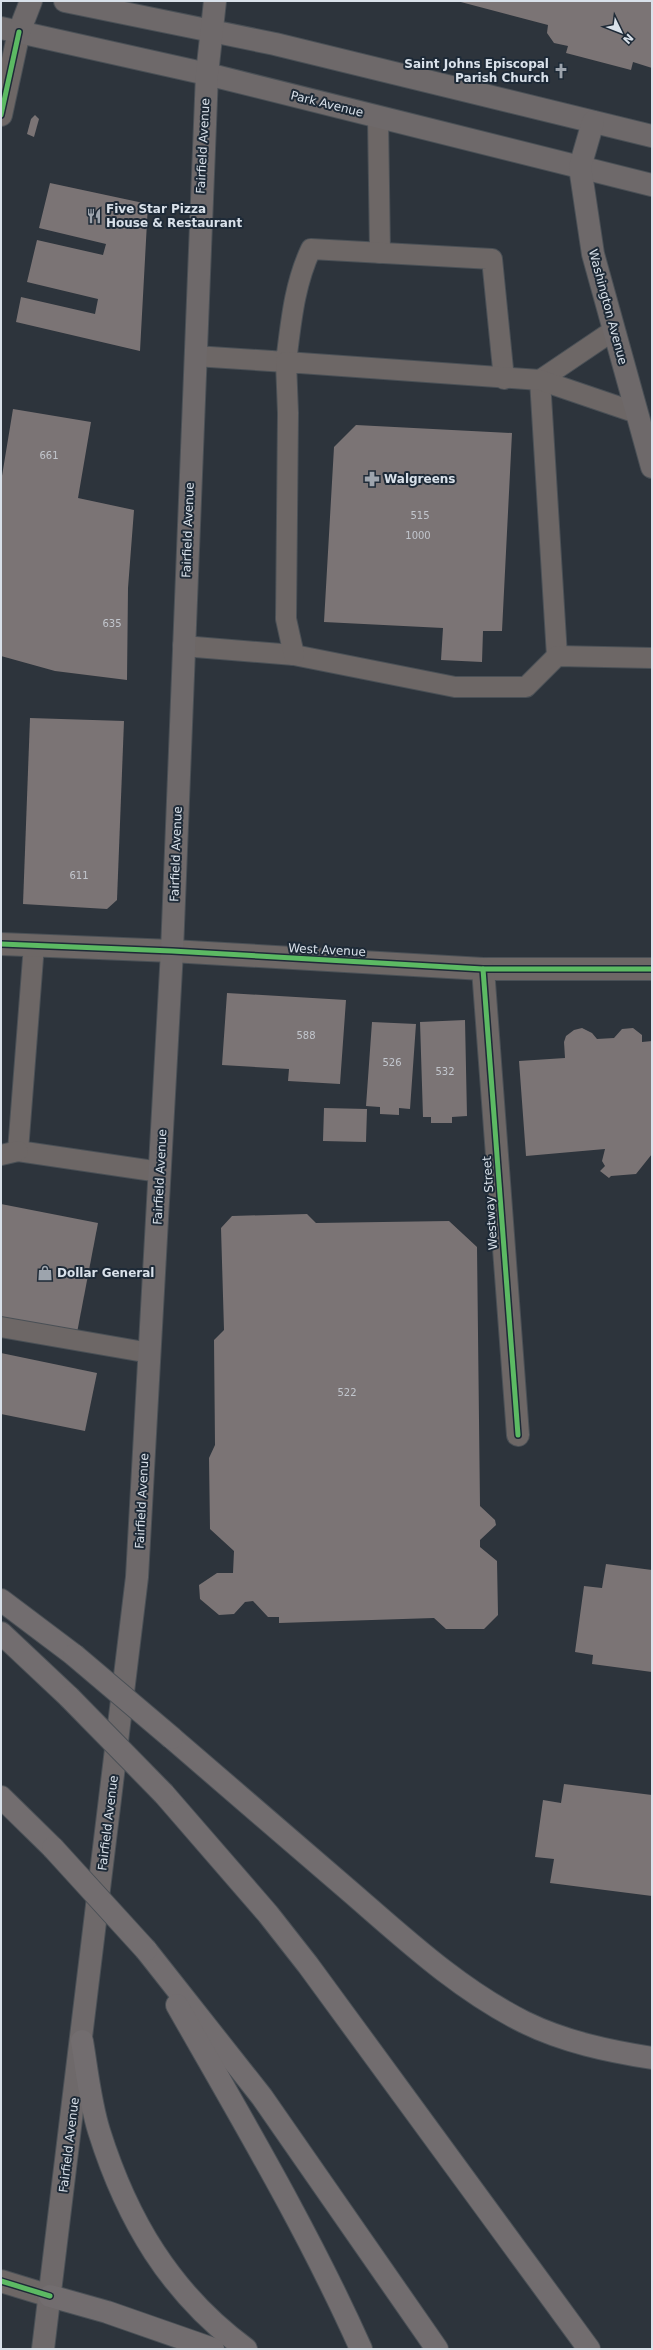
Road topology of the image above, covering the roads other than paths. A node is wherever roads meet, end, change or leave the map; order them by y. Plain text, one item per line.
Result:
1 (31, 1) edge
2 (65, 1) edge
3 (215, 1) edge
4 (211, 29) junction
5 (10, 30) edge
6 (207, 74) junction
7 (1, 115) edge
8 (378, 117) junction
9 (593, 122) junction
10 (652, 136) edge
11 (580, 167) junction
12 (652, 185) edge
13 (380, 253) junction
14 (614, 330) junction
15 (195, 356) junction
16 (286, 362) junction
17 (504, 379) junction
18 (540, 380) junction
19 (637, 413) junction
20 (652, 467) edge
21 (183, 646) junction
22 (294, 655) junction
23 (557, 656) junction
24 (652, 658) edge
25 (1, 944) edge
26 (34, 945) junction
27 (172, 951) junction
28 (483, 969) junction
29 (652, 969) edge
30 (10, 1153) edge
31 (160, 1172) junction
32 (1, 1327) edge
33 (150, 1353) junction
34 (518, 1435) dead end
35 (1, 1600) edge
36 (1, 1633) edge
37 (1, 1797) edge
38 (146, 1950) junction
39 (82, 2041) junction
40 (652, 2058) edge
41 (1, 2281) edge
42 (50, 2296) junction
43 (43, 2349) edge
44 (213, 2349) edge
45 (246, 2349) edge
46 (361, 2349) edge
47 (437, 2349) edge
48 (589, 2349) edge

1 - 5 main road
2 - 4 main road
3 - 4 main road, Fairfield Avenue
4 - 6 main road, Fairfield Avenue
4 - 9 main road
5 - 6 main road, Park Avenue
5 - 7 street
6 - 8 main road, Park Avenue
6 - 15 main road, Fairfield Avenue
8 - 11 main road, Park Avenue
8 - 13 lane
9 - 10 main road
9 - 11 main road, Washington Avenue
11 - 12 main road, Park Avenue
11 - 14 main road, Washington Avenue
13 - 16 lane
13 - 17 lane
14 - 18 lane
14 - 19 main road, Washington Avenue
15 - 16 lane
15 - 21 main road, Fairfield Avenue
16 - 17 lane
16 - 22 lane
17 - 18 lane
18 - 19 lane
18 - 23 lane
19 - 20 main road, Washington Avenue
21 - 22 lane
21 - 27 main road, Fairfield Avenue
22 - 23 lane
23 - 24 lane
25 - 26 street, West Avenue
26 - 27 street, West Avenue
26 - 30 lane
27 - 28 street, West Avenue
27 - 31 main road, Fairfield Avenue
28 - 29 street, West Avenue
28 - 34 street, Westway Street
30 - 31 lane
31 - 33 main road, Fairfield Avenue
32 - 33 lane
33 - 39 main road, Fairfield Avenue
35 - 40 highway, bridge
36 - 48 highway, bridge
37 - 38 highway, bridge
38 - 46 highway
38 - 47 highway
39 - 42 main road, Fairfield Avenue
39 - 45 highway
41 - 42 street
42 - 43 main road, Fairfield Avenue
42 - 44 highway

